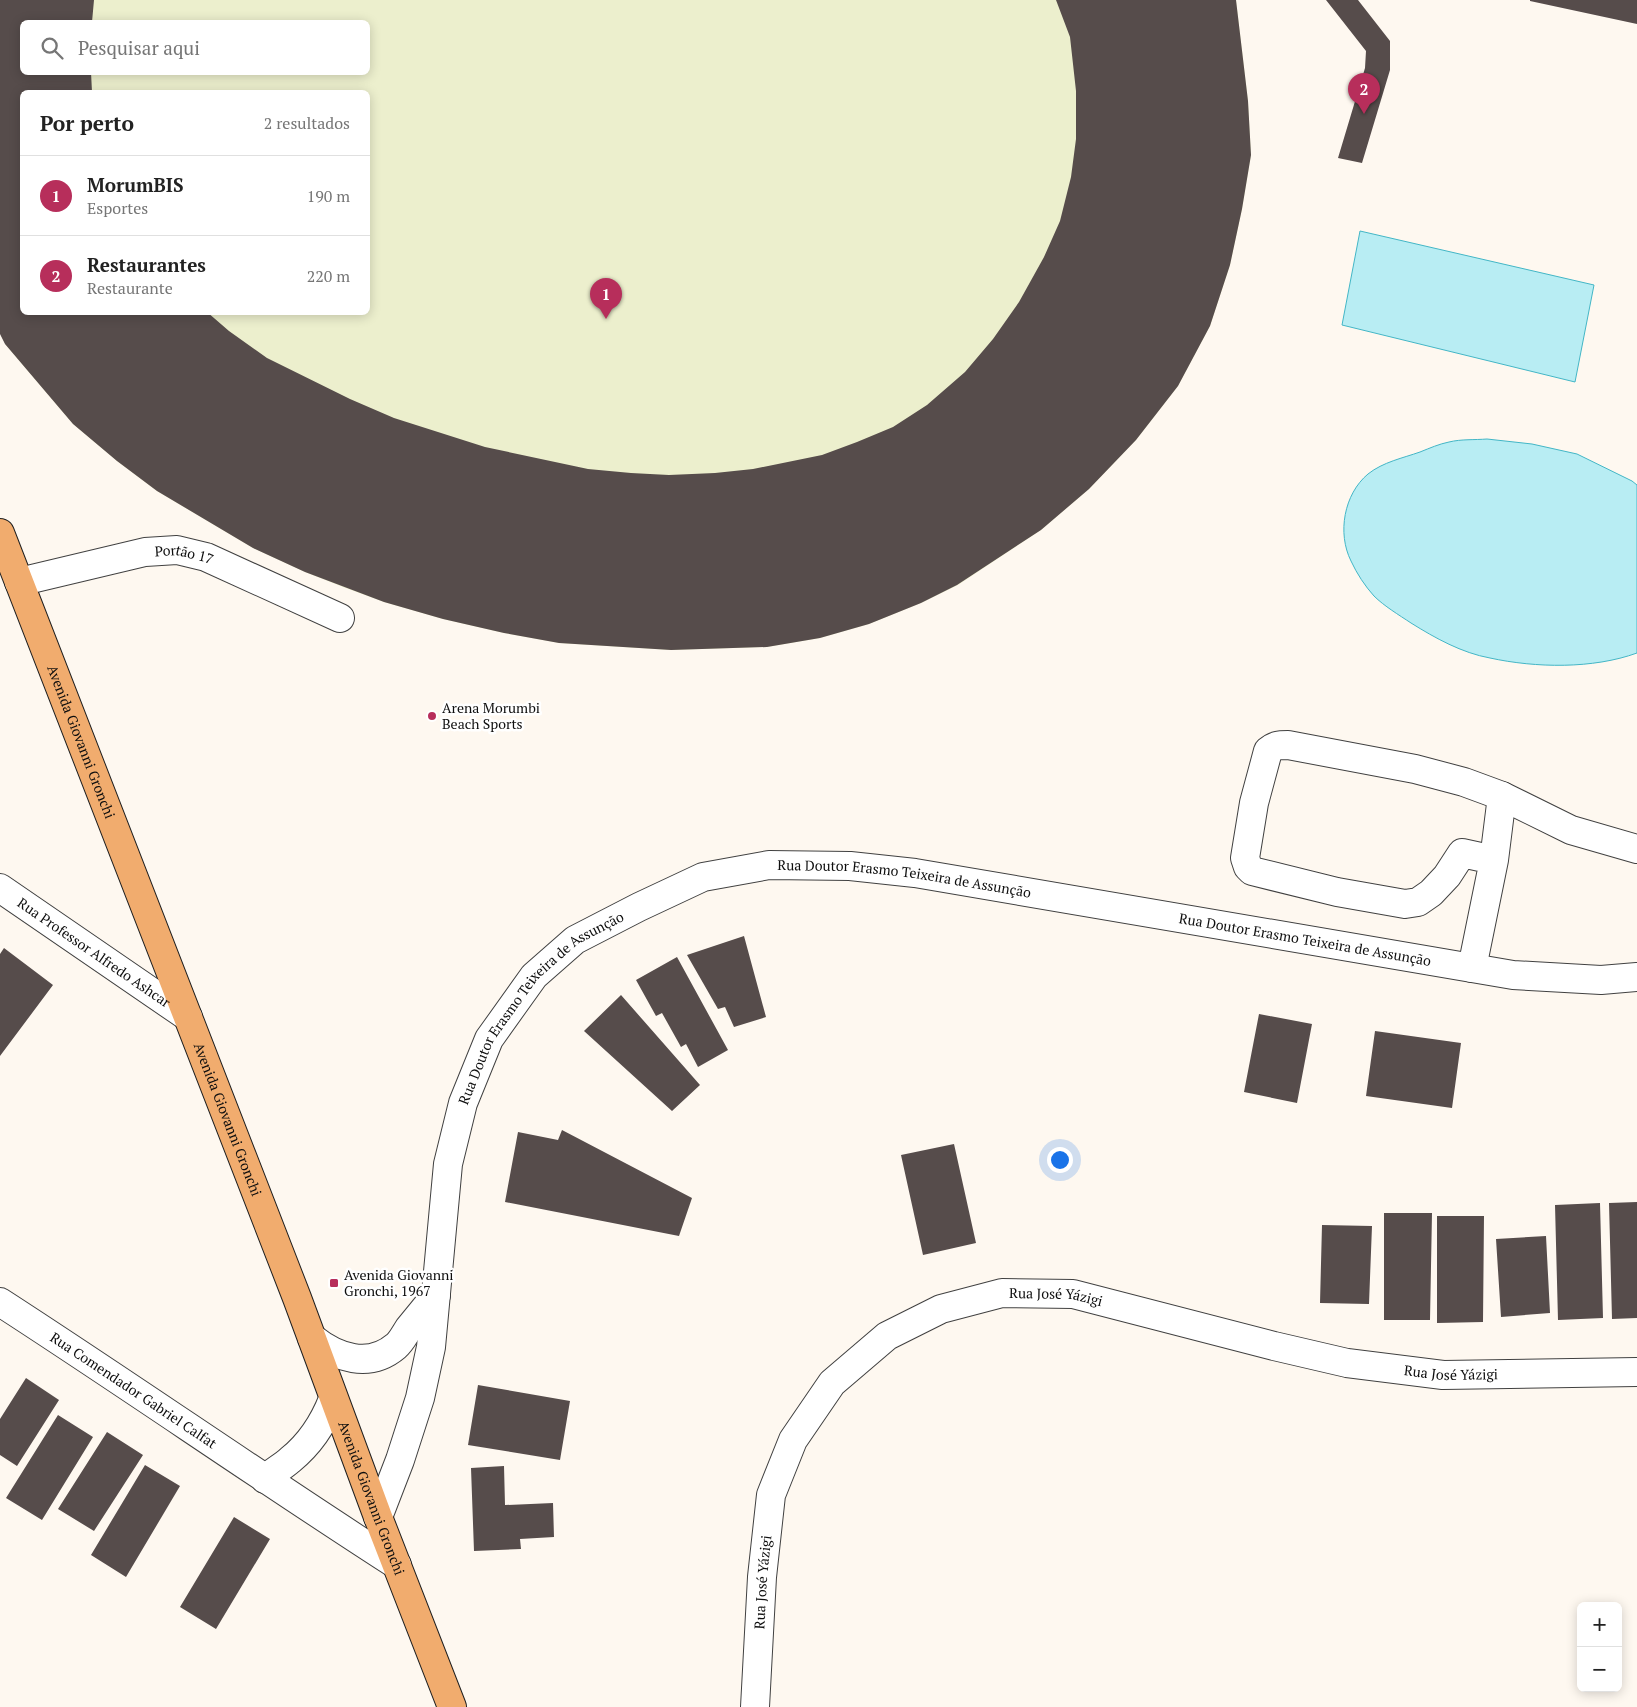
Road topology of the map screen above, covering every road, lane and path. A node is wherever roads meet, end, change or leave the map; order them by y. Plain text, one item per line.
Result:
1 (0, 533) edge
2 (19, 582) junction
3 (340, 618) dead end
4 (1502, 796) junction
5 (1637, 849) edge
6 (1494, 860) junction
7 (0, 888) edge
8 (1472, 968) junction
9 (1637, 977) edge
10 (188, 1017) junction
11 (436, 1295) junction
12 (0, 1302) edge
13 (312, 1338) junction
14 (1637, 1372) edge
15 (333, 1399) junction
16 (265, 1480) junction
17 (378, 1517) junction
18 (397, 1565) junction
19 (452, 1707) edge
20 (755, 1707) edge

1 - 2 main road, Avenida Giovanni Gronchi
2 - 3 street, Portão 17
2 - 10 main road, Avenida Giovanni Gronchi
4 - 5 street
4 - 6 street
4 - 6 street
6 - 8 street
7 - 10 street, Rua Professor Alfredo Ashcar
8 - 9 street, Rua Doutor Erasmo Teixeira de Assunção
8 - 11 street, Rua Doutor Erasmo Teixeira de Assunção
10 - 13 main road, Avenida Giovanni Gronchi
11 - 13 street
11 - 17 street, Rua Doutor Erasmo Teixeira de Assunção
12 - 16 street, Rua Comendador Gabriel Calfat
13 - 15 main road, Avenida Giovanni Gronchi
14 - 20 street, Rua José Yázigi
15 - 16 street
15 - 17 main road, Avenida Giovanni Gronchi
16 - 18 street, Rua Comendador Gabriel Calfat
17 - 18 main road, Avenida Giovanni Gronchi
18 - 19 main road, Avenida Giovanni Gronchi

